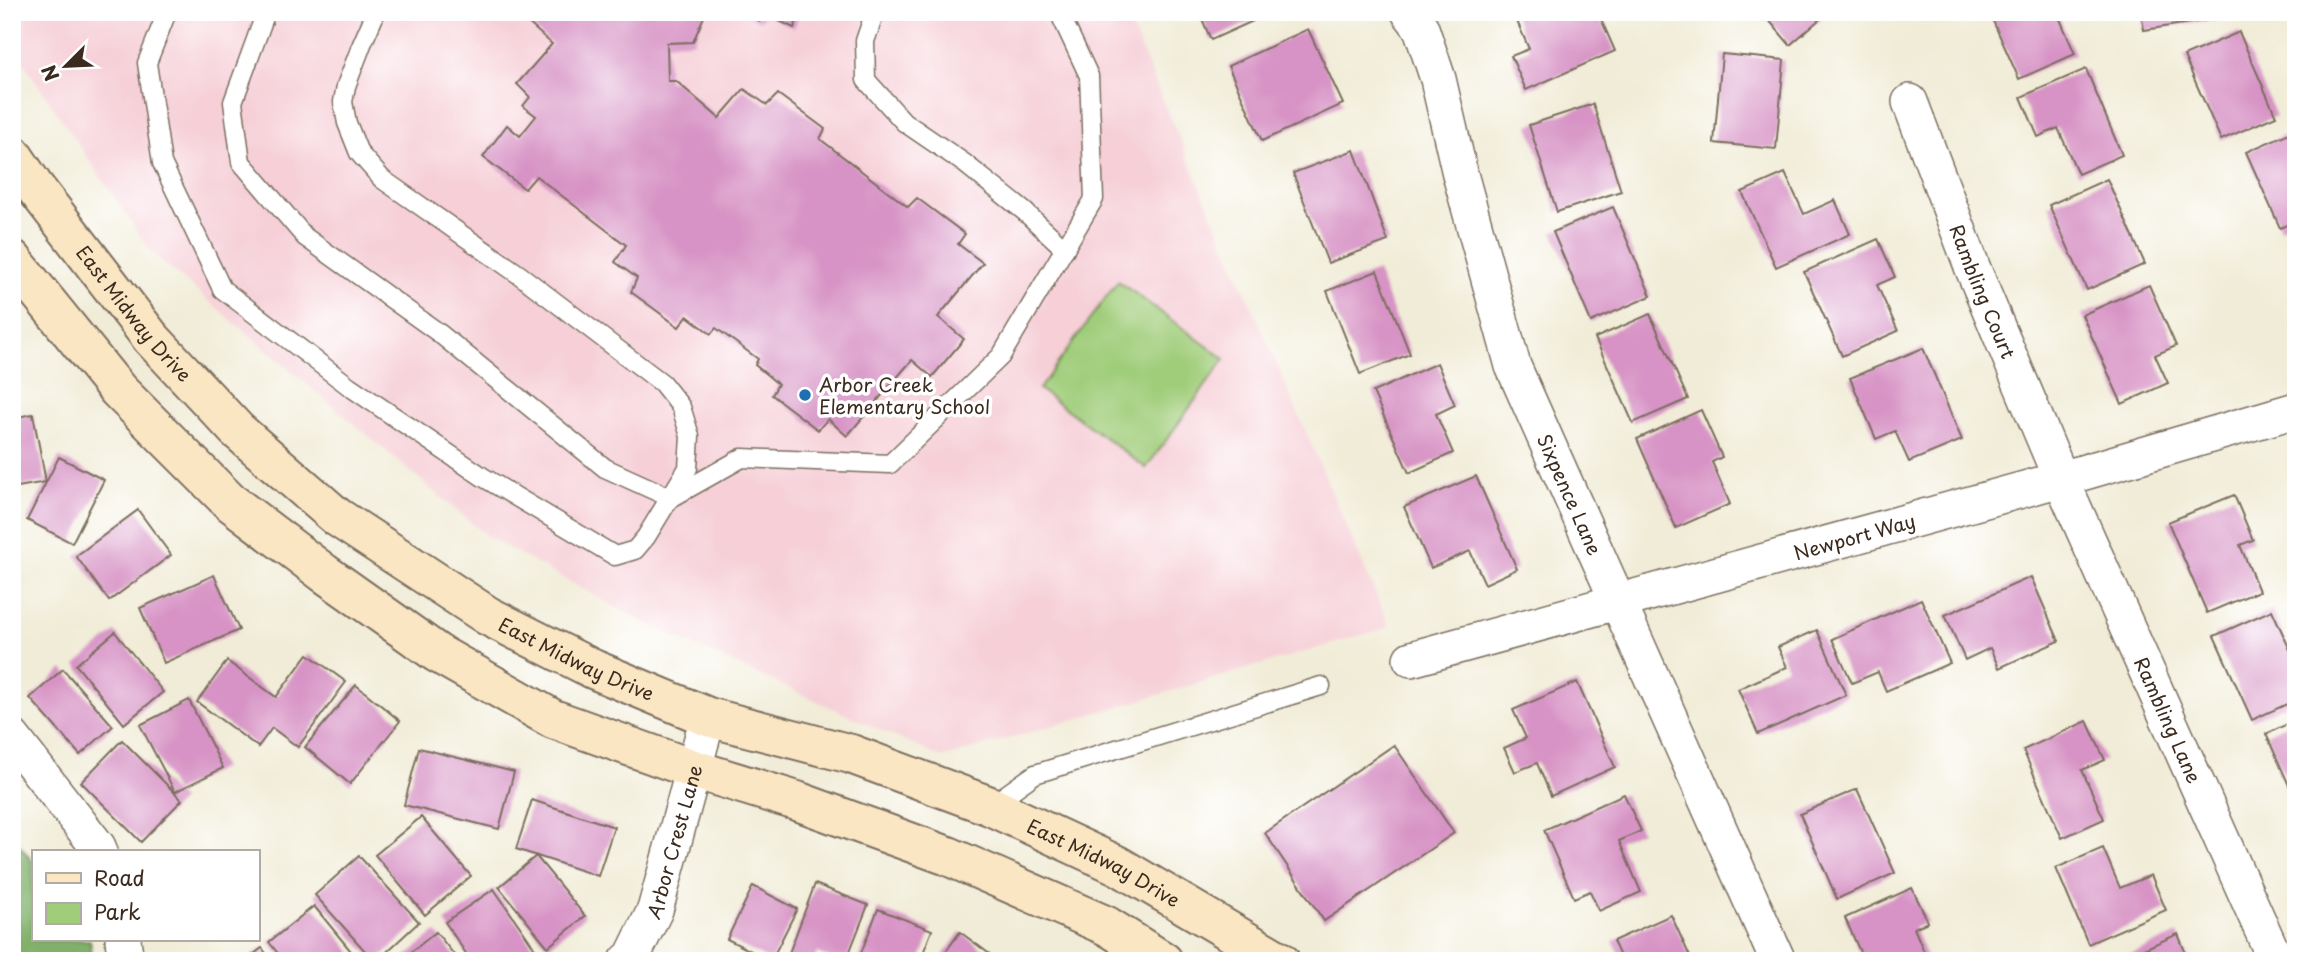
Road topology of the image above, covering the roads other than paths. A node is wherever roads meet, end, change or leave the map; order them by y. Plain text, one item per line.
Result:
1 (167, 12) edge
2 (266, 12) edge
3 (376, 12) edge
4 (874, 12) edge
5 (1059, 12) edge
6 (1409, 12) edge
7 (1910, 102) dead end
8 (12, 154) edge
9 (1065, 249) junction
10 (12, 259) edge
11 (2296, 410) edge
12 (2061, 479) junction
13 (671, 498) junction
14 (1618, 602) junction
15 (1411, 659) dead end
16 (1321, 686) dead end
17 (708, 717) junction
18 (12, 737) edge
19 (693, 769) junction
20 (990, 806) junction
21 (99, 850) edge
22 (123, 942) edge
23 (634, 959) edge
24 (126, 961) edge
25 (1163, 961) edge
26 (1280, 961) edge
27 (1778, 961) edge
28 (2276, 961) edge

1 - 13 lane
2 - 13 lane
3 - 13 lane
4 - 9 lane
5 - 9 lane
6 - 14 street, Sixpence Lane
7 - 12 street, Rambling Court
8 - 17 main road, East Midway Drive
9 - 13 lane
10 - 19 main road
11 - 12 street, Newport Way
12 - 14 street, Newport Way
12 - 28 street, Rambling Lane
14 - 15 street, Newport Way
14 - 27 street, Sixpence Lane
16 - 20 lane
17 - 19 street, Arbor Crest Lane
17 - 20 main road, East Midway Drive
18 - 21 street
19 - 23 street, Arbor Crest Lane
19 - 25 main road
20 - 26 main road, East Midway Drive
22 - 24 street

